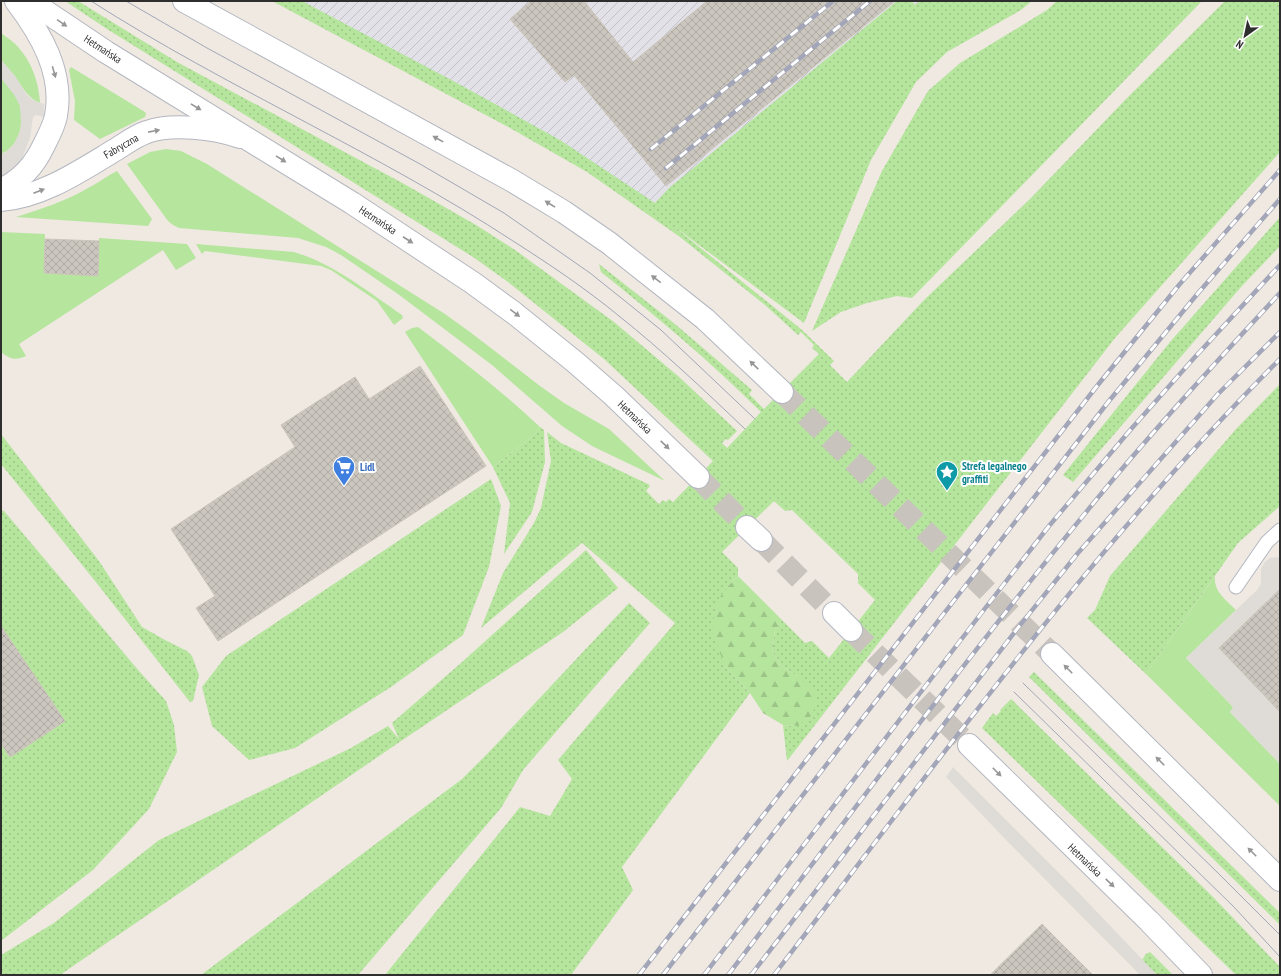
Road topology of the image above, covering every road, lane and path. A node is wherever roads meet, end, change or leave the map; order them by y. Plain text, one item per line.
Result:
1 (16, 1) edge
2 (30, 1) edge
3 (184, 1) edge
4 (248, 139) junction
5 (1, 190) edge
6 (1, 200) edge
7 (782, 392) tunnel mouth
8 (698, 477) tunnel mouth
9 (1280, 530) edge
10 (1236, 587) dead end
11 (834, 613) tunnel mouth
12 (851, 630) tunnel mouth
13 (1052, 654) tunnel mouth
14 (969, 745) tunnel mouth
15 (1280, 880) edge
16 (1201, 975) edge

1 -> 5 main road
2 -> 4 main road, Hetmańska
7 -> 3 main road
6 -> 4 main road, Fabryczna
4 -> 8 main road, Hetmańska
9 - 10 lane
11 - 12 main road
15 -> 13 main road
14 -> 16 main road, Hetmańska

